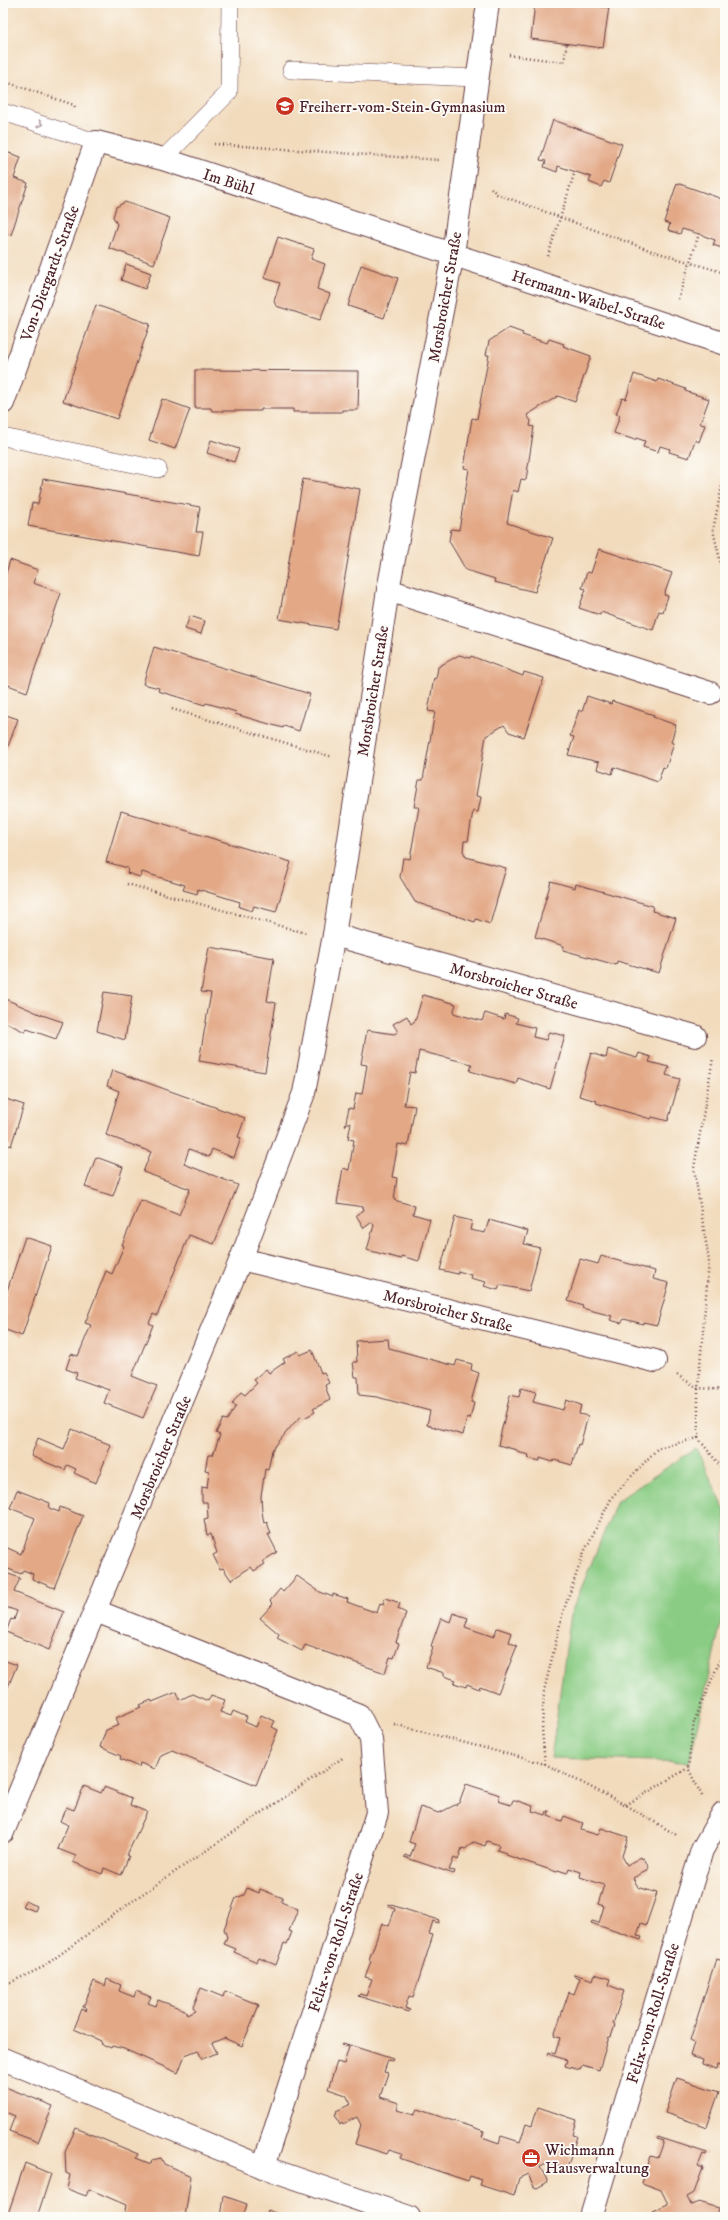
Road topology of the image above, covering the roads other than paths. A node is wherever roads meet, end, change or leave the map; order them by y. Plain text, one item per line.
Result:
1 (230, 3) edge
2 (488, 3) edge
3 (291, 70) dead end
4 (476, 78) junction
5 (3, 112) edge
6 (96, 142) junction
7 (163, 159) junction
8 (453, 254) junction
9 (725, 344) edge
10 (3, 403) edge
11 (3, 437) edge
12 (158, 469) dead end
13 (388, 590) junction
14 (710, 693) dead end
15 (334, 935) junction
16 (695, 1036) dead end
17 (241, 1259) junction
18 (655, 1361) road end
19 (96, 1610) junction
20 (724, 1813) edge
21 (3, 1832) edge
22 (3, 2059) edge
23 (263, 2167) junction
24 (409, 2217) edge
25 (591, 2217) edge

1 - 7 lane
2 - 4 street, Morsbroicher Straße
3 - 4 lane
4 - 8 street, Morsbroicher Straße
5 -> 6 lane, Im Bühl
6 - 7 street, Im Bühl
6 - 10 street, Von-Diergardt-Straße
7 - 8 street, Im Bühl
8 - 9 street, Hermann-Waibel-Straße
8 - 13 street, Morsbroicher Straße
11 - 12 lane
13 - 14 street
13 - 15 street, Morsbroicher Straße
15 - 16 street, Morsbroicher Straße
15 - 17 street, Morsbroicher Straße
17 - 18 street, Morsbroicher Straße
17 - 19 street, Morsbroicher Straße
19 - 21 street, Morsbroicher Straße
19 - 23 street, Felix-von-Roll-Straße
20 - 25 street, Felix-von-Roll-Straße
22 - 23 street
23 - 24 street

